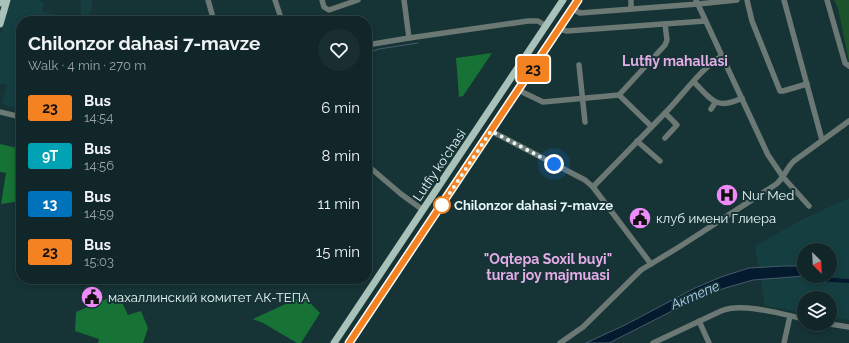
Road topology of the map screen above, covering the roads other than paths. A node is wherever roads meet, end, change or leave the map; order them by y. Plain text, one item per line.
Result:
1 (7, 0) edge
2 (208, 0) edge
3 (275, 0) edge
4 (322, 0) edge
5 (358, 0) edge
6 (404, 0) edge
7 (563, 0) edge
8 (578, 0) edge
9 (631, 0) edge
10 (737, 0) edge
11 (747, 0) edge
12 (784, 0) edge
13 (827, 0) edge
14 (697, 2) edge
15 (573, 9) junction
16 (631, 10) junction
17 (213, 16) edge
18 (280, 16) edge
19 (705, 21) junction
20 (0, 24) edge
21 (665, 24) junction
22 (546, 26) junction
23 (559, 29) junction
24 (409, 38) junction
25 (372, 44) edge
26 (722, 56) junction
27 (579, 65) dead end
28 (849, 66) edge
29 (694, 82) junction
30 (807, 84) junction
31 (518, 90) junction
32 (619, 95) junction
33 (742, 98) junction
34 (583, 99) junction
35 (715, 102) junction
36 (711, 109) dead end
37 (0, 112) edge
38 (665, 113) junction
39 (16, 116) edge
40 (585, 122) dead end
41 (849, 122) edge
42 (651, 126) junction
43 (491, 131) junction
44 (665, 138) dead end
45 (822, 140) junction
46 (637, 141) junction
47 (660, 161) dead end
48 (372, 169) edge
49 (783, 177) junction
50 (593, 187) junction
51 (809, 206) dead end
52 (422, 212) junction
53 (431, 221) junction
54 (402, 242) junction
55 (412, 249) junction
56 (651, 264) junction
57 (790, 316) junction
58 (797, 318) edge
59 (699, 321) junction
60 (837, 325) edge
61 (849, 327) edge
62 (334, 343) edge
63 (350, 343) edge
64 (560, 343) edge
65 (653, 343) edge
66 (709, 343) edge
67 (784, 343) edge

1 - 20 main road
2 - 17 street
3 - 18 street
4 - 5 street
6 - 24 street
7 - 22 main road, Lutfiy ko'chasi
8 - 15 main road, Lutfiy ko'chasi
9 - 16 street
10 - 14 street
11 - 30 street
12 - 30 street
13 - 28 street
14 - 16 street
14 - 19 street
15 - 16 street
15 - 23 main road, Lutfiy ko'chasi
19 - 21 street
19 - 26 street
21 - 23 street
21 - 32 street
22 - 24 street
22 - 52 main road, Lutfiy ko'chasi
23 - 31 main road, Lutfiy ko'chasi
24 - 25 street
26 - 29 street
26 - 33 street
27 - 34 street
29 - 35 street
29 - 38 street
30 - 45 street
31 - 34 street
31 - 43 main road, Lutfiy ko'chasi
32 - 34 street
32 - 42 street
33 - 35 street
33 - 49 street
34 - 40 street
35 - 36 street
37 - 39 street
38 - 42 street
38 - 44 street
41 - 45 street
42 - 46 street
43 - 50 street
43 - 53 main road, Lutfiy ko'chasi
45 - 49 street
46 - 47 street
46 - 50 street
48 - 52 street
49 - 51 street
49 - 56 street
50 - 56 street
52 - 53 main road
52 - 54 main road, Lutfiy ko'chasi
53 - 55 main road, Lutfiy ko'chasi
54 - 55 main road
54 - 62 main road, Lutfiy ko'chasi
55 - 63 main road, Lutfiy ko'chasi
56 - 64 street
57 - 58 street
57 - 59 street
57 - 67 street
59 - 65 street
59 - 66 street
60 - 61 street

